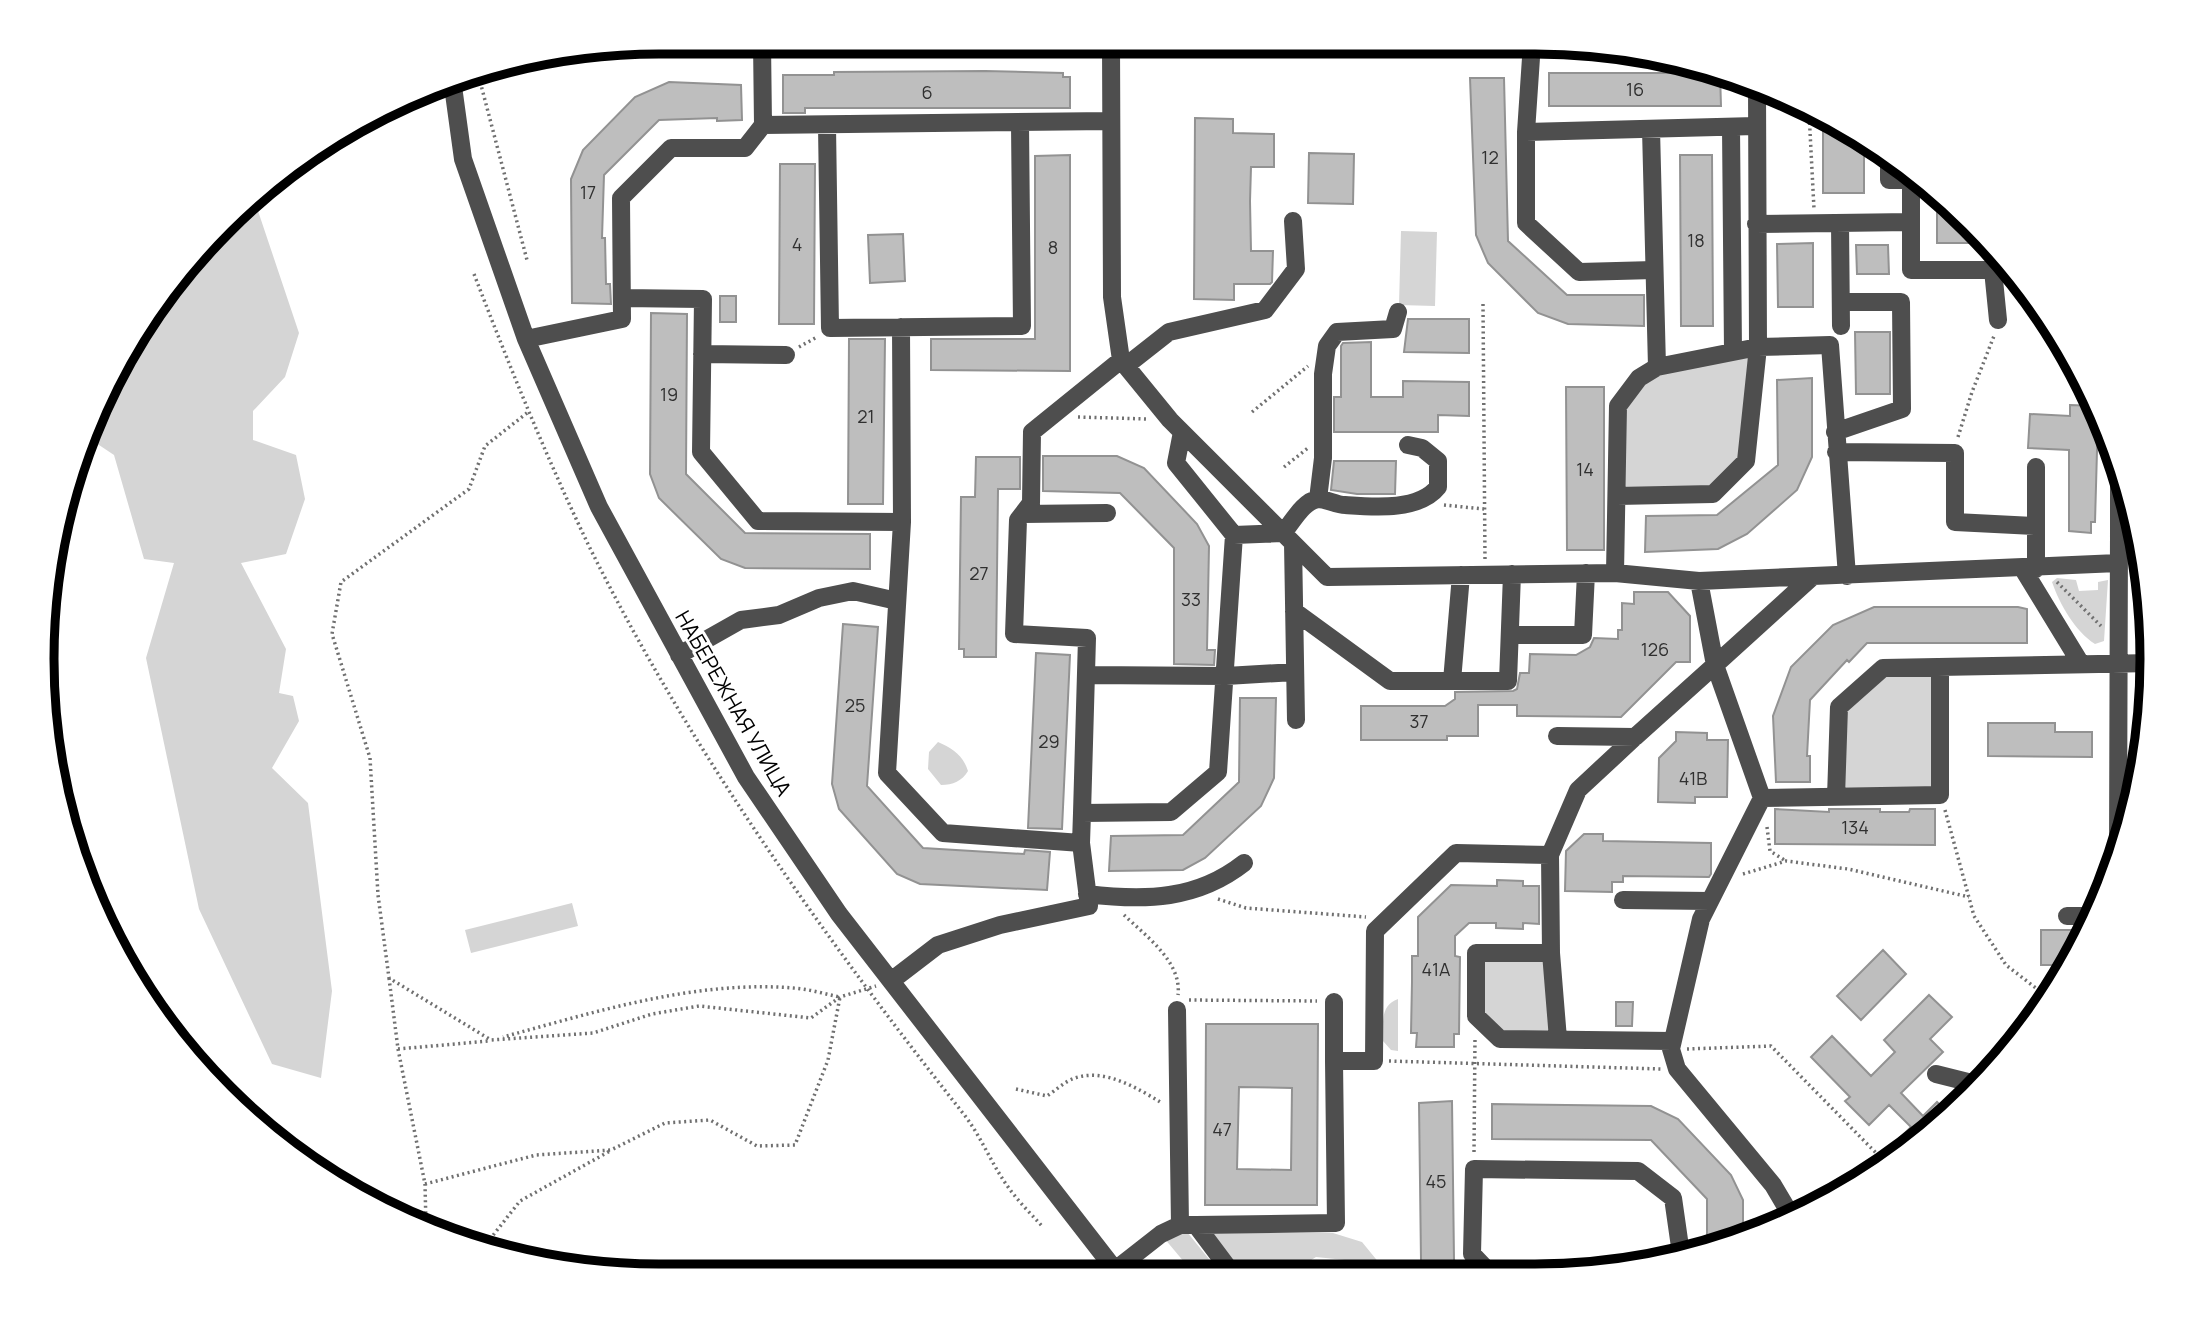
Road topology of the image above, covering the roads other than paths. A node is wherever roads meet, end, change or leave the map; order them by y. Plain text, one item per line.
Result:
1 (762, 54) edge
2 (1111, 54) edge
3 (1531, 54) edge
4 (454, 90) edge
5 (1756, 96) edge
6 (1110, 121) junction
7 (1020, 124) junction
8 (763, 125) junction
9 (827, 126) junction
10 (1755, 126) junction
11 (1731, 127) junction
12 (1651, 129) junction
13 (1526, 132) junction
14 (1888, 168) edge
15 (1904, 180) edge
16 (1914, 188) edge
17 (1293, 221) dead end
18 (1911, 222) junction
19 (1756, 223) junction
20 (1840, 223) junction
21 (1654, 270) junction
22 (1998, 270) edge
23 (2001, 273) edge
24 (622, 298) junction
25 (1841, 302) junction
26 (1398, 312) dead end
27 (1841, 326) dead end
28 (1997, 326) road end
29 (901, 327) junction
30 (526, 339) junction
31 (1758, 346) junction
32 (1733, 352) junction
33 (702, 354) junction
34 (786, 355) road end
35 (1124, 363) junction
36 (1657, 367) junction
37 (1176, 426) junction
38 (1835, 432) junction
39 (1408, 445) dead end
40 (1836, 452) junction
41 (2036, 467) dead end
42 (1617, 496) junction
43 (1318, 499) junction
44 (2119, 502) edge
45 (1107, 513) dead end
46 (1023, 514) junction
47 (902, 522) junction
48 (2035, 526) junction
49 (2119, 531) junction
50 (2126, 531) edge
51 (1234, 535) junction
52 (1288, 538) junction
53 (2118, 564) junction
54 (2035, 569) junction
55 (1586, 573) junction
56 (1615, 573) junction
57 (1512, 574) junction
58 (1461, 575) junction
59 (1847, 576) junction
60 (1812, 577) junction
61 (1699, 581) junction
62 (897, 601) junction
63 (1294, 611) junction
64 (1510, 635) junction
65 (679, 655) junction
66 (2116, 663) junction
67 (2140, 663) edge
68 (2081, 664) junction
69 (1715, 665) junction
70 (1940, 667) junction
71 (1295, 673) junction
72 (1086, 675) junction
73 (1226, 676) junction
74 (1452, 681) junction
75 (1296, 720) dead end
76 (1557, 736) dead end
77 (1635, 737) junction
78 (1836, 797) junction
79 (1762, 798) junction
80 (1082, 813) junction
81 (2118, 821) edge
82 (1081, 843) junction
83 (1550, 855) junction
84 (1244, 863) dead end
85 (1096, 895) junction
86 (1623, 900) dead end
87 (1710, 901) junction
88 (2067, 916) dead end
89 (2082, 916) edge
90 (1551, 953) junction
91 (891, 981) junction
92 (1334, 1002) road end
93 (1177, 1010) dead end
94 (1558, 1039) junction
95 (1672, 1045) junction
96 (1334, 1061) junction
97 (1936, 1074) dead end
98 (1968, 1082) edge
99 (1787, 1208) edge
100 (1188, 1225) junction
101 (1680, 1246) edge
102 (1111, 1264) edge
103 (1126, 1264) edge
104 (1225, 1264) edge
105 (1482, 1264) edge

1 - 8 street
2 - 6 street
3 - 13 street
4 - 30 street, НАБЕРЕЖНАЯ УЛИЦА
5 - 10 street
6 - 7 street
6 - 35 street
7 - 9 street
7 - 29 street
8 - 9 street
8 - 24 street
9 - 29 street
10 - 11 street
10 - 19 street
11 - 12 street
11 - 32 street
12 - 13 street
12 - 21 street
13 - 21 street
14 - 15 street
16 - 18 street
17 - 35 street
18 - 20 street
18 - 22 street
19 - 20 street
19 - 31 street
20 - 25 street
21 - 36 street
23 - 28 street
24 - 30 street
24 - 33 street
25 - 27 street
25 - 38 street
26 - 43 street
29 - 47 street
30 - 65 street, НАБЕРЕЖНАЯ УЛИЦА
31 - 32 street
31 - 38 street
31 - 42 street
32 - 36 street
33 - 34 street
33 - 47 street
35 - 37 street
35 - 46 street
36 - 42 street
37 - 51 street
37 - 52 street
38 - 40 street
39 - 43 street
40 - 48 street
40 - 59 street
41 - 48 street
42 - 56 street
43 - 52 street
44 - 49 street
45 - 46 street
46 - 72 street
47 - 62 street
48 - 54 street
49 - 50 street
49 - 53 street
51 - 52 street
51 - 73 street
52 - 58 street
52 - 63 street
53 - 54 street
53 - 66 street
54 - 59 street
54 - 68 street
55 - 56 street
55 - 57 street
55 - 64 street
56 - 61 street
57 - 58 street
57 - 64 street
58 - 74 street
59 - 60 street
60 - 61 street
60 - 69 street
61 - 69 street
62 - 65 street
62 - 82 street
63 - 71 street
63 - 74 street
64 - 74 street
65 - 91 street, НАБЕРЕЖНАЯ УЛИЦА
66 - 67 street
66 - 68 street
66 - 81 street
68 - 70 street
69 - 77 street
69 - 79 street
70 - 78 street
70 - 78 street
71 - 73 street
71 - 75 street
72 - 73 street
72 - 80 street
73 - 80 street
76 - 77 street
77 - 83 street
78 - 79 street
79 - 87 street
80 - 82 street
82 - 85 street
83 - 90 street
83 - 96 street
84 - 85 street
85 - 91 street
86 - 87 street
87 - 95 street
88 - 89 street
90 - 94 street
90 - 94 street
91 - 102 street, НАБЕРЕЖНАЯ УЛИЦА
92 - 96 street
93 - 100 street
94 - 95 street
95 - 99 street
96 - 100 street
97 - 98 street
100 - 103 street
100 - 104 street
101 - 105 street

